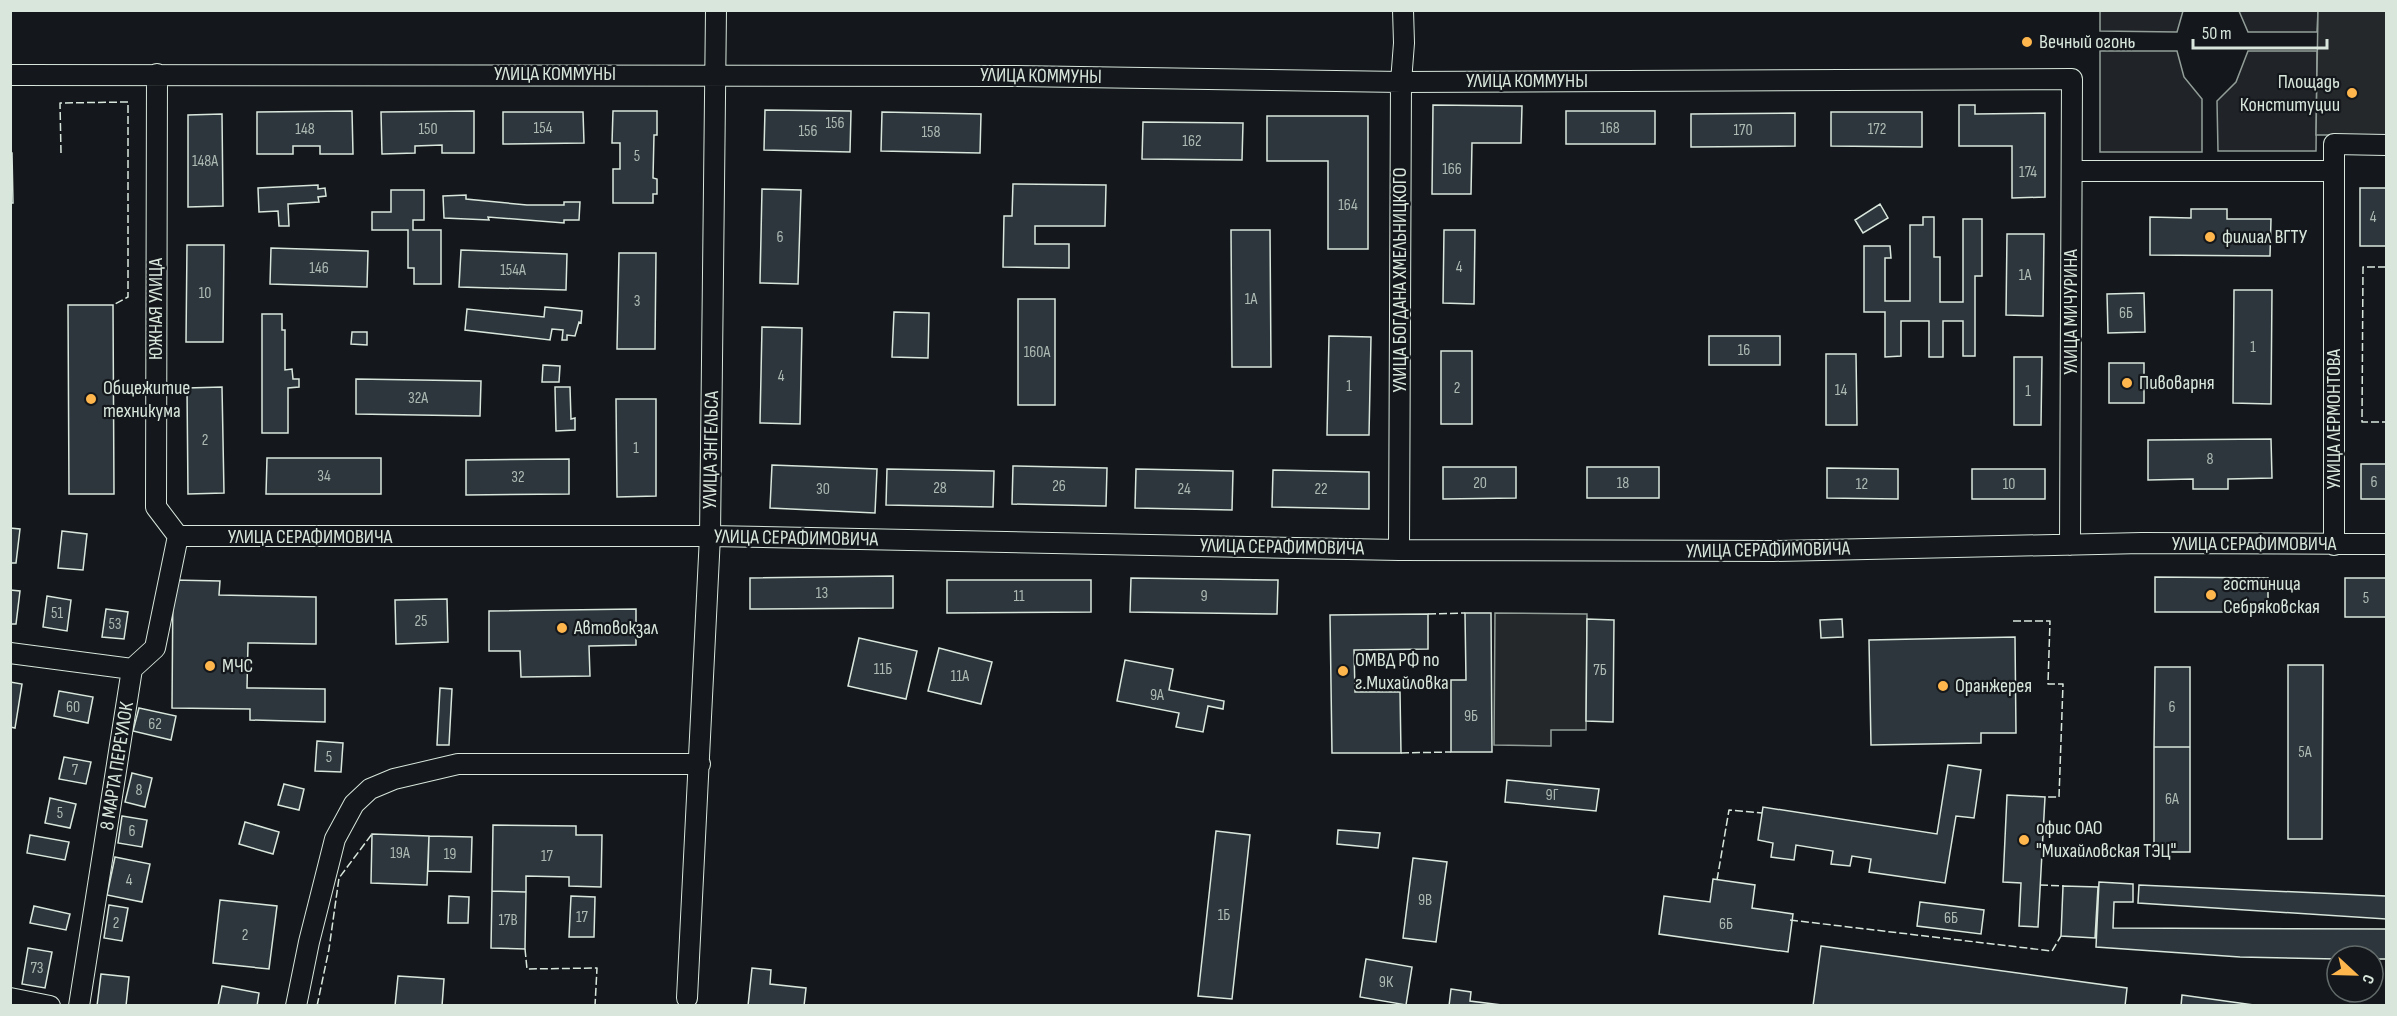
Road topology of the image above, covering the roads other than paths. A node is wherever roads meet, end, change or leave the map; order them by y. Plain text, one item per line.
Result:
1 (716, 10) edge
2 (1403, 10) edge
3 (157, 74) junction
4 (10, 75) edge
5 (714, 75) junction
6 (2072, 79) joint
7 (1401, 82) junction
8 (2386, 145) edge
9 (2072, 171) junction
10 (2334, 171) junction
11 (178, 536) junction
12 (710, 537) junction
13 (2386, 544) edge
14 (2070, 545) junction
15 (2334, 545) junction
16 (1400, 550) junction
17 (10, 654) edge
18 (132, 669) junction
19 (700, 764) junction
20 (10, 998) edge
21 (687, 998) dead end
22 (50, 1005) edge
23 (80, 1005) edge
24 (296, 1005) edge

1 - 5 street, УЛИЦА ЭНГЕЛЬСА
2 - 7 street, УЛИЦА БОГДАНА ХМЕЛЬНИЦКОГО
3 - 4 street, УЛИЦА КОММУНЫ
3 - 5 street, УЛИЦА КОММУНЫ
3 - 11 street, ЮЖНАЯ УЛИЦА
5 - 7 street, УЛИЦА КОММУНЫ
5 - 12 street, УЛИЦА ЭНГЕЛЬСА
6 - 7 street, УЛИЦА КОММУНЫ
6 - 9 street, УЛИЦА МИЧУРИНА
7 - 16 street, УЛИЦА БОГДАНА ХМЕЛЬНИЦКОГО
8 - 10 street, УЛИЦА ЛЕРМОНТОВА
9 - 10 street
9 - 14 street, УЛИЦА МИЧУРИНА
10 - 15 street, УЛИЦА ЛЕРМОНТОВА
11 - 12 street, УЛИЦА СЕРАФИМОВИЧА
11 - 18 street
12 - 16 street, УЛИЦА СЕРАФИМОВИЧА
12 - 19 street, УЛИЦА ЭНГЕЛЬСА
13 - 15 street, УЛИЦА СЕРАФИМОВИЧА
14 - 15 street, УЛИЦА СЕРАФИМОВИЧА
14 - 16 street, УЛИЦА СЕРАФИМОВИЧА
17 - 18 street
18 - 23 street, 8 МАРТА ПЕРЕУЛОК
19 - 21 street, УЛИЦА ЭНГЕЛЬСА
19 - 24 street
20 - 22 street

